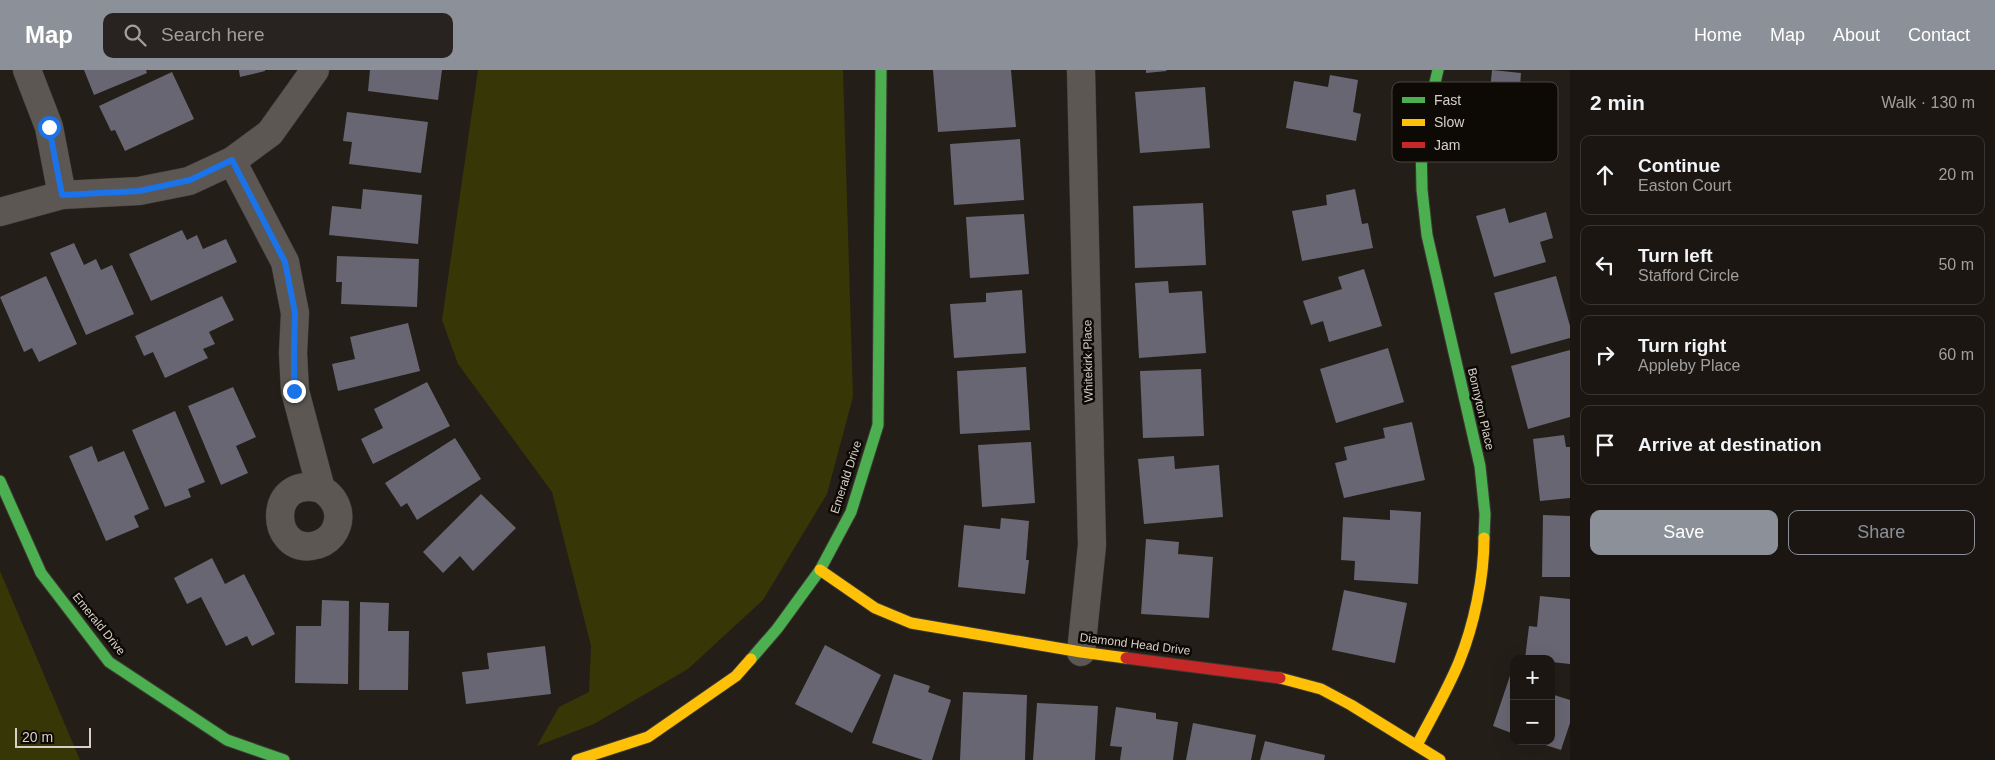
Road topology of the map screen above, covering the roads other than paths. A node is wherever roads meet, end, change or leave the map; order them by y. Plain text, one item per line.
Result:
1 (28, 70) edge
2 (315, 70) edge
3 (882, 70) edge
4 (1081, 70) edge
5 (232, 160) junction
6 (1422, 162) edge
7 (62, 195) junction
8 (0, 212) edge
9 (0, 481) edge
10 (321, 489) dead end
11 (820, 570) junction
12 (1081, 652) junction
13 (1416, 745) junction
14 (284, 760) edge
15 (577, 760) edge
16 (1440, 760) edge

1 - 7 street
2 - 5 street
3 - 11 street, Emerald Drive
4 - 12 street, Whitekirk Place
5 - 7 street
5 - 10 street
6 - 13 street, Bonnyton Place
7 - 8 street
9 - 14 street, Emerald Drive
11 - 12 street, Diamond Head Drive
11 - 15 street, Emerald Drive
12 - 13 street, Diamond Head Drive
13 - 16 street, Diamond Head Drive

